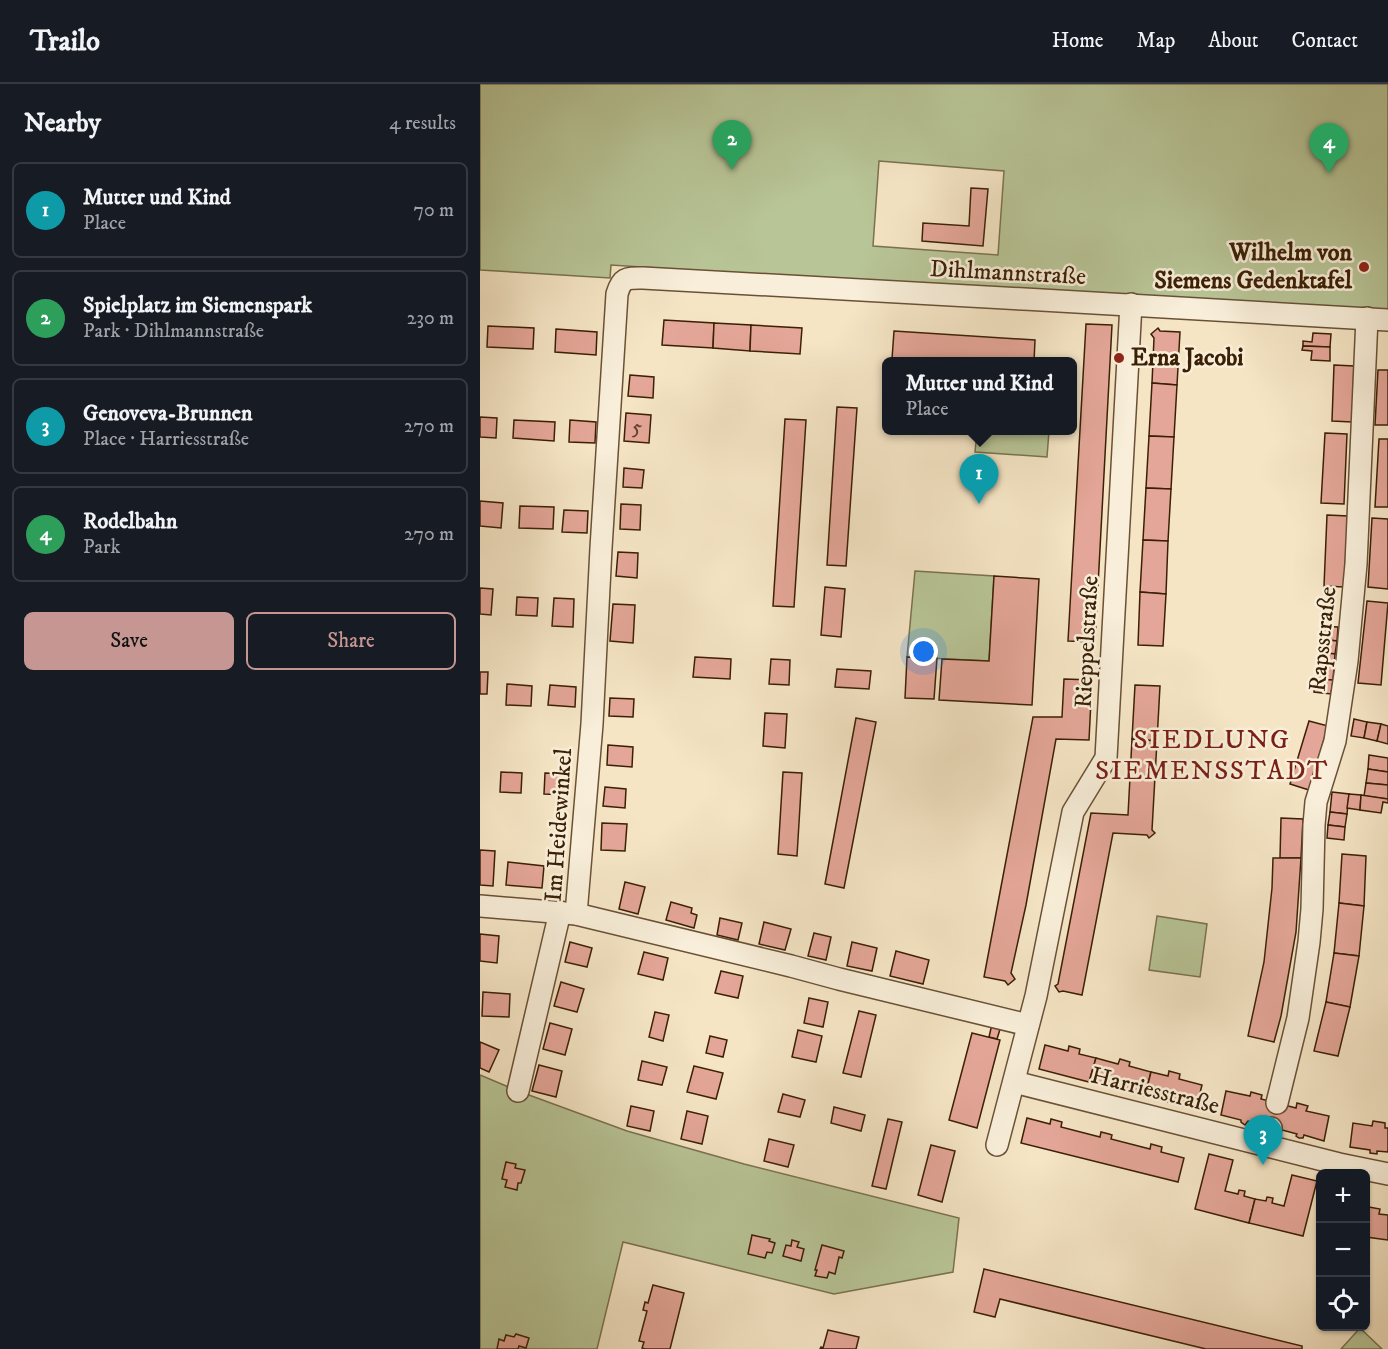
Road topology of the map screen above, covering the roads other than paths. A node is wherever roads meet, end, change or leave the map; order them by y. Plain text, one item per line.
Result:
1 (625, 279) joint
2 (1131, 304) junction
3 (1367, 318) junction
4 (1388, 320) edge
5 (480, 906) edge
6 (568, 913) junction
7 (1029, 1025) junction
8 (1014, 1082) junction
9 (518, 1091) dead end
10 (1277, 1103) dead end
11 (997, 1145) dead end
12 (1388, 1174) edge

1 - 2 street, Dihlmannstraße
1 - 6 street, Im Heidewinkel
2 - 3 street, Dihlmannstraße
2 - 7 street, Rieppelstraße
3 - 4 street, Dihlmannstraße
3 - 10 street, Rapsstraße
5 - 6 street
6 - 7 street, Im Heidewinkel
6 - 9 street, Im Heidewinkel
7 - 8 street, Rieppelstraße
8 - 11 street, Rieppelstraße
8 - 12 street, Harriesstraße

